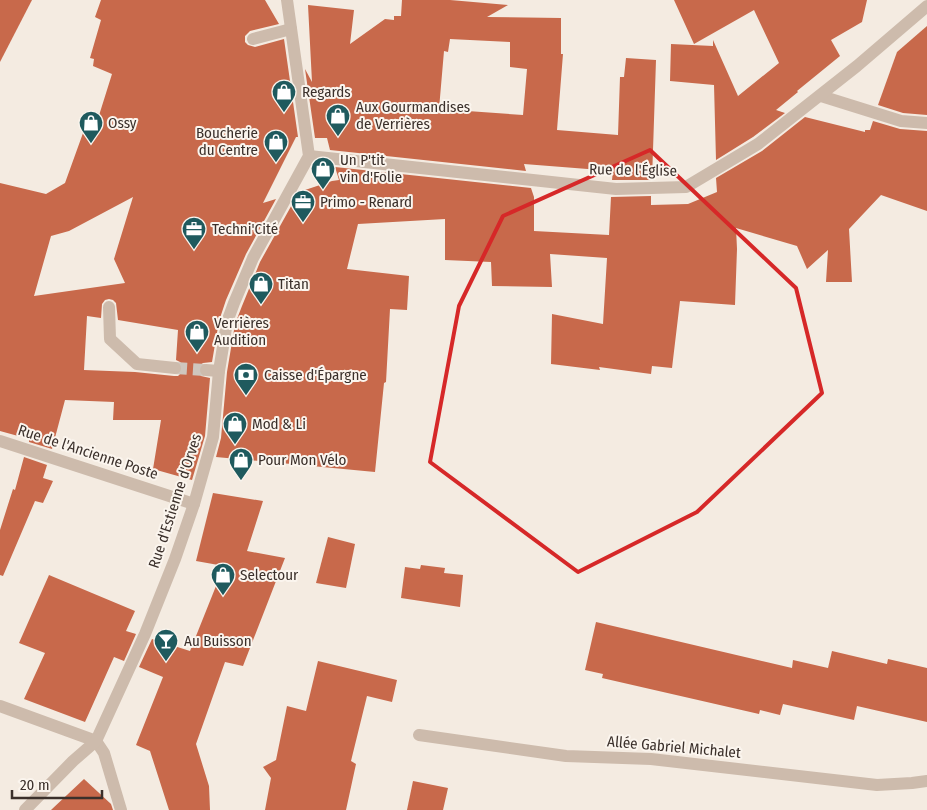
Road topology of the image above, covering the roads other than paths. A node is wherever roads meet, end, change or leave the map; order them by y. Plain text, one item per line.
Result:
1 (287, 0) edge
2 (927, 6) edge
3 (291, 29) junction
4 (253, 39) dead end
5 (821, 96) junction
6 (927, 123) edge
7 (309, 156) junction
8 (109, 308) dead end
9 (175, 368) tunnel mouth
10 (206, 370) tunnel mouth
11 (220, 371) junction
12 (0, 441) edge
13 (194, 504) junction
14 (0, 706) edge
15 (419, 735) dead end
16 (96, 741) junction
17 (927, 781) edge
18 (25, 810) edge
19 (121, 810) edge

1 - 3 street
2 - 5 street, Rue de l'Église
3 - 4 street
3 - 7 street
5 - 6 street
5 - 7 street, Rue de l'Église
7 - 11 street, Rue d'Estienne d'Orves
8 - 9 street
10 - 11 street
11 - 13 street, Rue d'Estienne d'Orves
12 - 13 street, Rue de l'Ancienne Poste
13 - 16 street, Rue d'Estienne d'Orves
14 - 16 street
15 - 17 street, Allée Gabriel Michalet
16 - 18 street, Rue d'Estienne d'Orves
16 - 19 street

